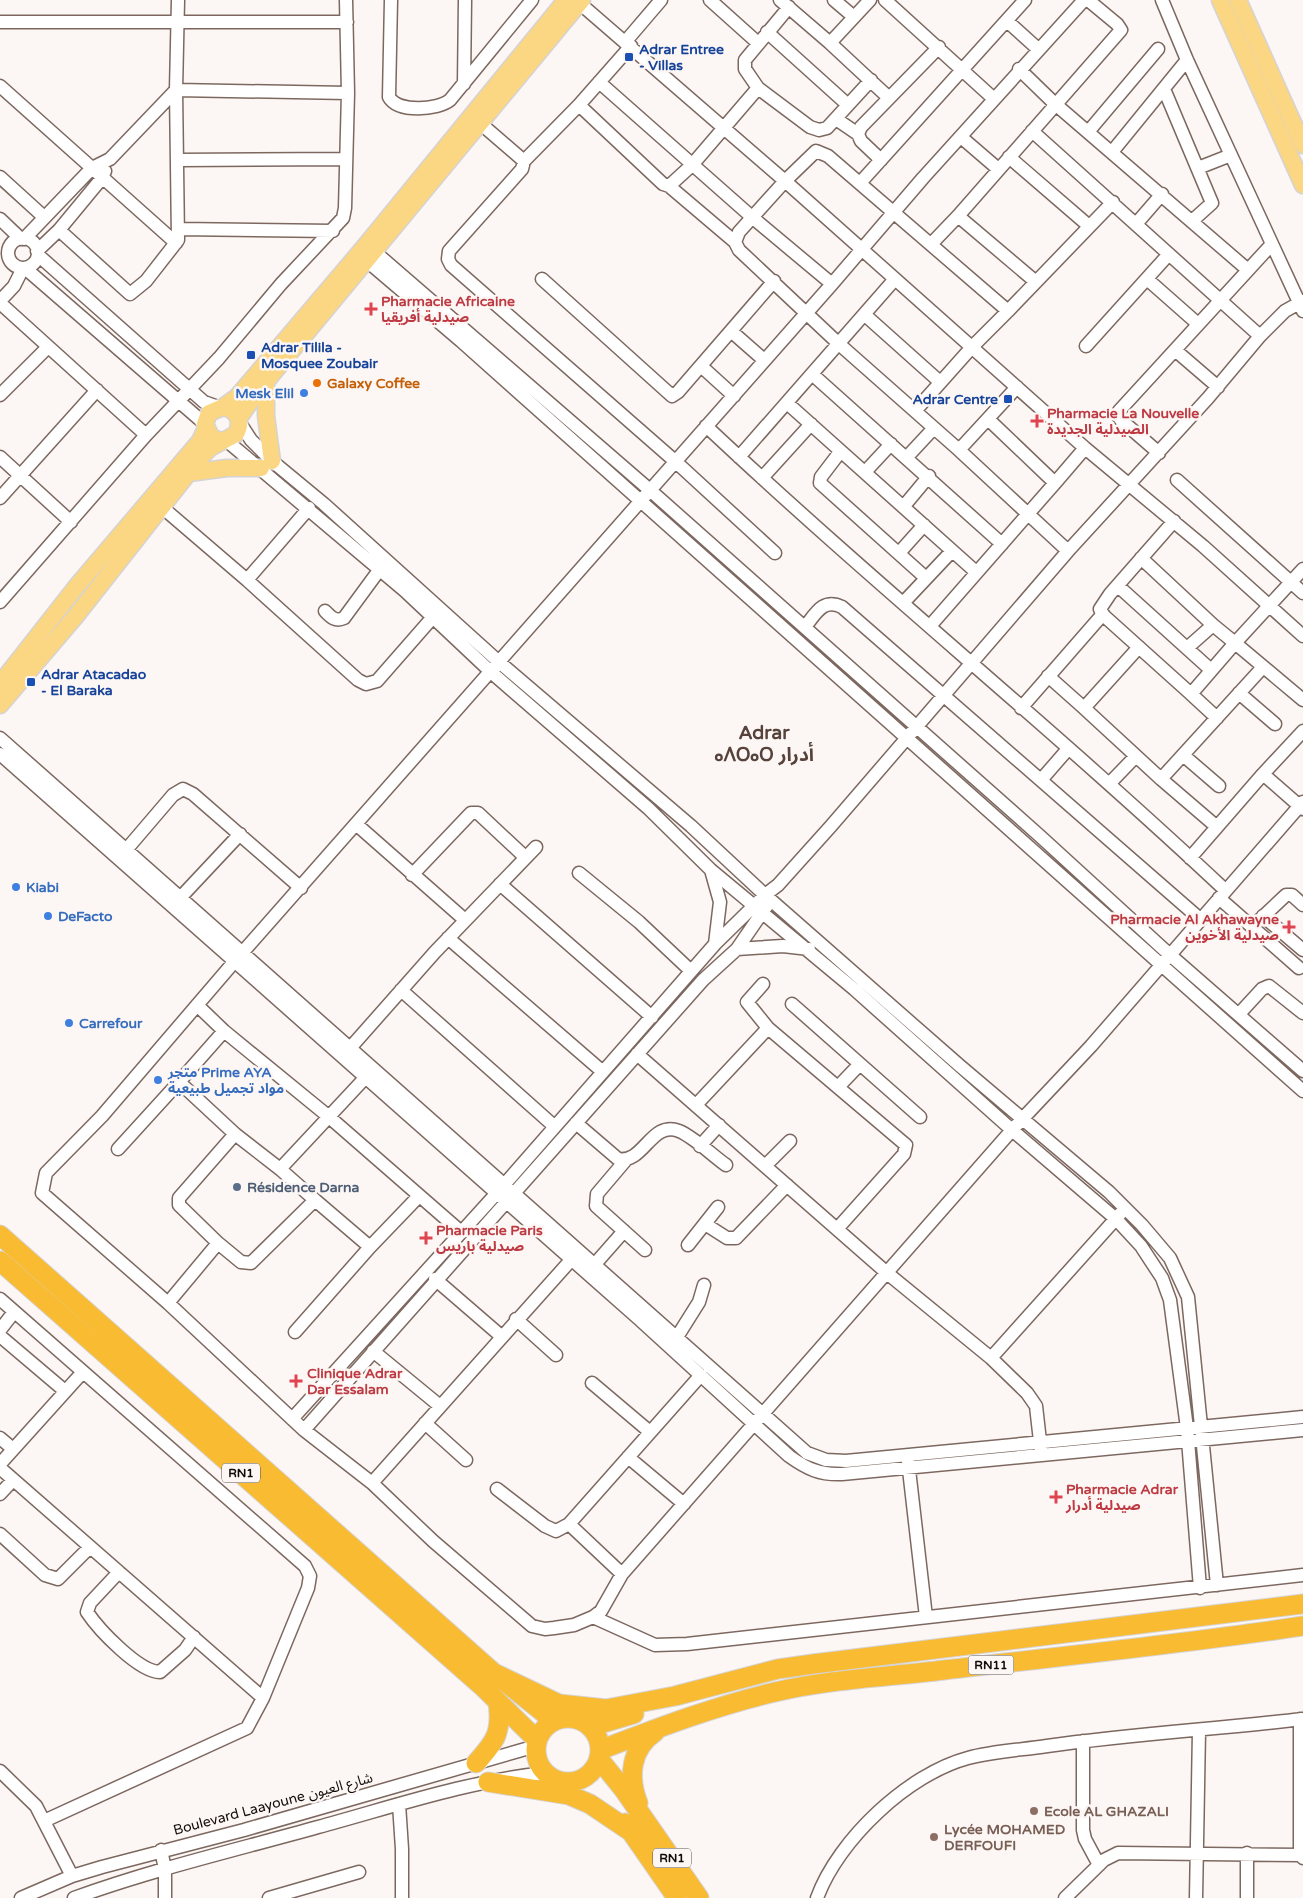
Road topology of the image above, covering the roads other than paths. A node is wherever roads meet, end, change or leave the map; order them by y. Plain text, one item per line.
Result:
1 (178, 0) edge
2 (346, 0) edge
3 (391, 0) edge
4 (465, 0) edge
5 (532, 0) edge
6 (661, 0) edge
7 (710, 0) edge
8 (834, 0) edge
9 (870, 0) edge
10 (886, 0) edge
11 (1025, 0) edge
12 (1084, 0) edge
13 (1088, 0) edge
14 (1162, 0) edge
15 (1220, 0) edge
16 (1238, 0) edge
17 (576, 1) edge
18 (784, 4) edge
19 (854, 18) junction
20 (1007, 21) junction
21 (0, 22) edge
22 (178, 22) junction
23 (347, 22) junction
24 (767, 32) junction
25 (758, 42) junction
26 (830, 42) junction
27 (628, 43) junction
28 (939, 46) junction
29 (1038, 49) junction
30 (1158, 49) dead end
31 (1187, 60) junction
32 (963, 69) junction
33 (1019, 69) junction
34 (871, 80) junction
35 (599, 82) junction
36 (464, 84) junction
37 (0, 86) edge
38 (758, 88) junction
39 (176, 90) junction
40 (1164, 90) junction
41 (348, 93) junction
42 (888, 97) junction
43 (994, 99) junction
44 (1054, 104) junction
45 (578, 105) junction
46 (848, 105) junction
47 (476, 119) junction
48 (836, 119) junction
49 (724, 126) junction
50 (1032, 131) junction
51 (1088, 132) junction
52 (858, 134) junction
53 (961, 137) junction
54 (1303, 145) edge
55 (1112, 152) junction
56 (1231, 155) junction
57 (1009, 157) junction
58 (110, 159) junction
59 (346, 159) junction
60 (178, 160) junction
61 (524, 160) junction
62 (881, 160) junction
63 (692, 165) junction
64 (92, 168) junction
65 (997, 168) junction
66 (1198, 168) junction
67 (0, 177) edge
68 (102, 178) junction
69 (786, 181) junction
70 (860, 184) junction
71 (1303, 185) edge
72 (669, 186) junction
73 (1162, 194) junction
74 (1113, 202) junction
75 (894, 213) junction
76 (958, 216) junction
77 (44, 217) junction
78 (0, 218) edge
79 (753, 218) junction
80 (1192, 221) junction
81 (1136, 224) junction
82 (1090, 226) junction
83 (59, 230) junction
84 (178, 230) junction
85 (333, 230) junction
86 (22, 239) junction
87 (935, 240) dead end
88 (735, 242) junction
89 (176, 243) junction
90 (1272, 244) junction
91 (862, 250) junction
92 (37, 253) junction
93 (366, 253) junction
94 (4, 254) edge
95 (1169, 254) junction
96 (24, 268) junction
97 (1248, 270) junction
98 (542, 279) dead end
99 (895, 279) junction
100 (1147, 279) junction
101 (774, 281) junction
102 (1036, 282) junction
103 (832, 284) junction
104 (1220, 300) junction
105 (0, 302) edge
106 (1302, 305) edge
107 (1008, 311) junction
108 (806, 313) junction
109 (865, 315) junction
110 (1198, 324) junction
111 (731, 331) junction
112 (1260, 336) junction
113 (839, 344) junction
114 (1086, 346) dead end
115 (48, 347) junction
116 (972, 347) junction
117 (1175, 350) junction
118 (764, 360) junction
119 (700, 366) junction
120 (812, 374) junction
121 (266, 382) junction
122 (940, 382) junction
123 (1017, 387) junction
124 (1218, 387) junction
125 (191, 388) junction
126 (97, 390) junction
127 (0, 395) edge
128 (734, 396) junction
129 (180, 400) junction
130 (787, 402) junction
131 (221, 407) junction
132 (914, 412) junction
133 (988, 420) junction
134 (239, 421) junction
135 (811, 424) junction
136 (205, 426) junction
137 (706, 426) junction
138 (933, 429) junction
139 (146, 435) junction
140 (224, 441) junction
141 (891, 444) junction
142 (1085, 448) junction
143 (959, 450) junction
144 (840, 452) junction
145 (1159, 453) junction
146 (0, 457) edge
147 (739, 457) junction
148 (907, 457) junction
149 (676, 462) junction
150 (266, 465) junction
151 (865, 472) junction
152 (189, 473) junction
153 (19, 475) junction
154 (929, 476) junction
155 (762, 478) junction
156 (1177, 480) dead end
157 (1055, 482) junction
158 (1131, 484) junction
159 (651, 491) junction
160 (0, 498) edge
161 (641, 502) junction
162 (904, 506) junction
163 (163, 508) junction
164 (309, 508) junction
165 (1028, 513) junction
166 (1174, 521) junction
167 (71, 522) junction
168 (924, 526) junction
169 (1002, 544) junction
170 (952, 551) junction
171 (1068, 551) junction
172 (775, 553) dead end
173 (899, 553) junction
174 (1141, 558) junction
175 (380, 569) junction
176 (1303, 569) edge
177 (976, 572) junction
178 (926, 578) junction
179 (247, 580) junction
180 (1290, 583) junction
181 (1118, 586) junction
182 (1303, 593) edge
183 (0, 602) edge
184 (904, 603) junction
185 (1268, 605) junction
186 (325, 611) dead end
187 (1103, 614) junction
188 (433, 617) junction
189 (1213, 625) junction
190 (930, 626) junction
191 (805, 627) junction
192 (1303, 636) edge
193 (1235, 643) junction
194 (1139, 646) junction
195 (1187, 648) junction
196 (499, 662) junction
197 (972, 665) junction
198 (1263, 667) junction
199 (1211, 670) junction
200 (491, 672) junction
201 (1048, 676) junction
202 (0, 684) edge
203 (1239, 693) junction
204 (1191, 694) junction
205 (945, 696) junction
206 (1303, 700) edge
207 (0, 705) edge
208 (1021, 708) junction
209 (1084, 708) junction
210 (1217, 718) junction
211 (1275, 724) dead end
212 (916, 728) junction
213 (1303, 731) edge
214 (0, 738) edge
215 (907, 738) junction
216 (1068, 749) junction
217 (0, 754) edge
218 (1183, 755) junction
219 (1135, 757) junction
220 (1263, 774) junction
221 (1041, 780) junction
222 (1161, 780) junction
223 (1109, 784) junction
224 (1219, 786) dead end
225 (1302, 805) edge
226 (356, 824) junction
227 (1218, 827) junction
228 (240, 834) junction
229 (536, 847) dead end
230 (126, 850) junction
231 (525, 857) junction
232 (1190, 858) junction
233 (711, 870) junction
234 (579, 873) dead end
235 (412, 875) junction
236 (500, 884) junction
237 (301, 888) junction
238 (1222, 894) junction
239 (768, 897) junction
240 (180, 898) junction
241 (1303, 905) edge
242 (759, 908) junction
243 (1263, 916) junction
244 (1200, 919) junction
245 (465, 920) junction
246 (1252, 927) junction
247 (448, 938) junction
248 (715, 944) junction
249 (737, 949) junction
250 (809, 949) junction
251 (1303, 950) edge
252 (243, 952) junction
253 (1166, 960) junction
254 (234, 962) junction
255 (1299, 968) dead end
256 (690, 971) junction
257 (763, 984) dead end
258 (400, 990) junction
259 (792, 1004) dead end
260 (197, 1005) junction
261 (1303, 1013) edge
262 (1239, 1014) junction
263 (652, 1017) junction
264 (768, 1028) junction
265 (224, 1031) junction
266 (351, 1047) junction
267 (637, 1054) junction
268 (859, 1065) junction
269 (1303, 1071) edge
270 (603, 1072) junction
271 (365, 1078) junction
272 (179, 1082) junction
273 (838, 1087) junction
274 (1303, 1091) edge
275 (696, 1105) junction
276 (328, 1116) junction
277 (920, 1117) dead end
278 (1022, 1120) junction
279 (576, 1123) junction
280 (719, 1125) junction
281 (554, 1126) junction
282 (1012, 1130) junction
283 (235, 1134) junction
284 (790, 1141) dead end
285 (700, 1146) junction
286 (118, 1150) dead end
287 (625, 1161) junction
288 (726, 1165) dead end
289 (765, 1166) junction
290 (280, 1169) junction
291 (787, 1185) junction
292 (504, 1194) junction
293 (419, 1196) junction
294 (315, 1200) junction
295 (718, 1207) dead end
296 (1125, 1208) junction
297 (1116, 1219) junction
298 (706, 1224) junction
299 (837, 1229) junction
300 (460, 1231) junction
301 (624, 1231) junction
302 (0, 1236) edge
303 (218, 1243) junction
304 (688, 1245) dead end
305 (370, 1247) junction
306 (645, 1250) dead end
307 (571, 1260) junction
308 (0, 1261) edge
309 (595, 1264) junction
310 (887, 1273) junction
311 (435, 1280) junction
312 (704, 1285) dead end
313 (0, 1299) edge
314 (168, 1303) junction
315 (14, 1312) junction
316 (516, 1319) junction
317 (0, 1330) edge
318 (295, 1332) dead end
319 (0, 1336) edge
320 (501, 1336) junction
321 (677, 1337) junction
322 (373, 1351) junction
323 (556, 1355) dead end
324 (991, 1358) junction
325 (82, 1373) junction
326 (701, 1375) junction
327 (592, 1383) dead end
328 (65, 1391) junction
329 (440, 1406) junction
330 (1303, 1417) edge
331 (292, 1419) junction
332 (758, 1420) junction
333 (425, 1423) junction
334 (304, 1430) junction
335 (1303, 1430) edge
336 (650, 1432) junction
337 (1202, 1433) junction
338 (1188, 1435) junction
339 (0, 1438) edge
340 (13, 1449) junction
341 (1041, 1449) junction
342 (628, 1457) junction
343 (466, 1460) dead end
344 (908, 1461) junction
345 (0, 1464) edge
346 (0, 1468) edge
347 (14, 1480) junction
348 (372, 1483) junction
349 (497, 1489) dead end
350 (0, 1494) edge
351 (684, 1504) junction
352 (569, 1524) junction
353 (0, 1534) edge
354 (90, 1546) junction
355 (119, 1572) junction
356 (622, 1574) junction
357 (1303, 1574) edge
358 (1217, 1585) junction
359 (1200, 1588) junction
360 (1303, 1604) edge
361 (593, 1617) junction
362 (926, 1617) junction
363 (1303, 1626) edge
364 (194, 1637) junction
365 (494, 1673) junction
366 (675, 1696) junction
367 (263, 1698) junction
368 (498, 1702) junction
369 (1302, 1719) edge
370 (554, 1721) junction
371 (662, 1726) junction
372 (590, 1727) junction
373 (1199, 1731) junction
374 (1083, 1741) junction
375 (537, 1743) junction
376 (600, 1754) junction
377 (476, 1763) junction
378 (0, 1771) edge
379 (546, 1774) junction
380 (577, 1781) junction
381 (488, 1782) junction
382 (1302, 1801) edge
383 (399, 1804) junction
384 (44, 1821) junction
385 (638, 1825) junction
386 (161, 1850) junction
387 (1247, 1853) junction
388 (1197, 1854) junction
389 (1302, 1856) edge
390 (1099, 1865) junction
391 (165, 1869) junction
392 (359, 1872) dead end
393 (72, 1876) junction
394 (285, 1896) edge
395 (166, 1897) edge
396 (21, 1898) edge
397 (74, 1898) edge
398 (269, 1898) edge
399 (402, 1898) edge
400 (677, 1898) edge
401 (698, 1898) edge
402 (817, 1898) edge
403 (1065, 1898) edge
404 (1196, 1898) edge
405 (1249, 1898) edge

1 - 22 street
2 - 23 street
3 - 36 street
4 - 36 street
5 - 36 street
6 - 27 street
7 - 25 street
8 - 19 street
9 - 19 street
10 - 28 street
11 - 20 street
12 - 29 street
13 - 44 street
14 - 31 street
15 - 71 main road
16 - 54 main road
17 - 27 street
17 - 47 main road
18 - 24 street
18 - 26 street
19 - 26 street
20 - 29 street
20 - 32 street
21 - 22 street
22 - 23 street
22 - 39 street
23 - 41 street
24 - 25 street
24 - 46 street
25 - 38 street
26 - 34 street
27 - 35 street
27 - 49 street
28 - 32 street
28 - 42 street
29 - 33 street
30 - 51 street
31 - 40 street
31 - 56 street
32 - 43 street
32 - 62 street
33 - 43 street
33 - 44 street
34 - 42 street
34 - 46 street
35 - 45 street
35 - 63 street
37 - 64 street
38 - 48 street
38 - 49 street
39 - 41 street
39 - 58 street
39 - 60 street
40 - 55 street
40 - 66 street
41 - 59 street
42 - 52 street
43 - 53 street
44 - 50 street
44 - 51 street
45 - 61 street
45 - 72 street
46 - 48 street
47 - 61 street
47 - 93 main road
48 - 52 street
49 - 63 street
49 - 69 street
50 - 57 street
50 - 74 street
51 - 55 street
52 - 62 street
53 - 65 street
53 - 75 street
55 - 73 street
56 - 66 street
56 - 90 street
57 - 65 street
57 - 82 street
58 - 64 street
58 - 68 street
59 - 60 street
59 - 85 street
60 - 84 street
61 - 149 street
62 - 70 street
63 - 72 street
63 - 79 street
64 - 68 street
64 - 77 street
65 - 76 street
66 - 80 street
67 - 77 street
68 - 83 street
68 - 89 street
69 - 70 street
69 - 79 street
69 - 91 street
70 - 75 street
72 - 88 street
73 - 80 street
73 - 81 street
74 - 81 street
74 - 82 street
75 - 91 street
75 - 107 street
76 - 87 street
76 - 102 street
77 - 86 street
78 - 86 street
79 - 88 street
79 - 103 street
80 - 97 street
81 - 95 street
82 - 102 street
83 - 89 street
83 - 92 street
84 - 85 street
84 - 89 street
85 - 125 street
86 - 92 street
86 - 94 street
88 - 101 street
90 - 97 street
90 - 106 street
91 - 99 street
91 - 103 street
92 - 96 street
92 - 125 street
93 - 121 main road
93 - 131 main road
93 - 159 street
93 - 161 street
94 - 96 street
95 - 100 street
95 - 104 street
96 - 105 street
96 - 129 street
97 - 104 street
98 - 119 street
99 - 109 street
99 - 116 street
100 - 110 street
100 - 114 street
101 - 108 street
101 - 111 street
102 - 107 street
103 - 108 street
104 - 110 street
104 - 112 street
105 - 115 street
106 - 112 street
107 - 116 street
108 - 113 street
108 - 118 street
109 - 113 street
109 - 122 street
110 - 117 street
111 - 118 street
111 - 119 street
112 - 124 street
113 - 120 street
113 - 132 street
115 - 126 street
115 - 127 street
116 - 122 street
116 - 123 street
117 - 124 street
117 - 145 street
118 - 128 street
119 - 128 street
120 - 130 street
120 - 141 street
121 - 134 main road
121 - 150 main road
122 - 132 street
123 - 133 street
123 - 142 street
124 - 145 street
125 - 129 street
125 - 131 street
126 - 139 street
126 - 153 street
128 - 137 street
129 - 136 street
129 - 139 street
130 - 135 street
130 - 147 street
131 - 134 main road
131 - 136 main road
132 - 138 street
133 - 143 street
133 - 157 street
134 - 140 main road
134 - 150 street
135 - 144 street
135 - 155 street
136 - 140 main road
136 - 202 main road
137 - 147 street
137 - 149 street
138 - 143 street
138 - 148 street
139 - 167 street
140 - 150 street
140 - 152 main road
141 - 148 street
141 - 151 street
142 - 157 street
142 - 158 street
143 - 165 street
144 - 151 street
144 - 173 street
145 - 158 street
146 - 153 street
147 - 155 street
148 - 154 street
149 - 159 street
149 - 172 street
150 - 152 main road
150 - 164 street
150 - 196 street
151 - 162 street
152 - 163 main road
153 - 160 street
153 - 167 street
154 - 162 street
154 - 169 street
155 - 184 street
156 - 180 street
157 - 165 street
158 - 166 street
158 - 171 street
159 - 161 street
159 - 191 street
161 - 196 street
161 - 215 street
162 - 168 street
163 - 179 street
163 - 207 main road
164 - 175 street
164 - 179 street
165 - 169 street
165 - 171 street
166 - 174 street
166 - 185 street
167 - 183 street
168 - 170 street
168 - 173 street
169 - 177 street
170 - 177 street
170 - 178 street
171 - 197 street
173 - 178 street
174 - 181 street
174 - 189 street
175 - 186 street
175 - 188 street
176 - 180 street
177 - 190 street
178 - 184 street
179 - 188 street
180 - 182 street
180 - 185 street
181 - 187 street
181 - 195 street
184 - 190 street
185 - 192 street
185 - 193 street
187 - 194 street
187 - 201 street
188 - 200 street
189 - 193 street
189 - 195 street
190 - 197 street
191 - 205 street
191 - 212 street
193 - 198 street
193 - 199 street
194 - 204 street
194 - 209 street
195 - 199 street
196 - 200 street
196 - 239 street
197 - 205 street
197 - 208 street
198 - 203 street
198 - 206 street
199 - 204 street
200 - 226 street
200 - 233 street
201 - 208 street
201 - 209 street
203 - 210 street
203 - 211 street
204 - 210 street
205 - 212 street
205 - 221 street
208 - 216 street
209 - 219 street
210 - 218 street
212 - 215 street
212 - 253 street
213 - 220 street
214 - 230 street
215 - 239 street
215 - 253 street
216 - 221 street
216 - 223 street
217 - 254 street
218 - 222 street
218 - 224 street
219 - 222 street
219 - 223 street
220 - 225 street
220 - 227 street
221 - 244 street
222 - 227 street
223 - 232 street
225 - 238 street
226 - 235 street
226 - 237 street
227 - 232 street
228 - 230 street
228 - 237 street
228 - 240 street
229 - 231 street
230 - 240 street
231 - 235 street
231 - 236 street
232 - 238 street
233 - 242 street
233 - 248 street
234 - 256 street
235 - 245 street
236 - 245 street
236 - 263 street
237 - 252 street
238 - 244 street
238 - 246 street
239 - 242 street
239 - 278 street
240 - 252 street
241 - 243 street
242 - 248 street
242 - 249 street
242 - 250 street
243 - 246 street
243 - 251 street
244 - 253 street
245 - 247 street
246 - 255 street
247 - 258 street
247 - 270 street
248 - 256 street
249 - 250 street
249 - 267 street
250 - 282 street
252 - 254 street
252 - 266 street
253 - 262 street
253 - 274 street
253 - 278 street
254 - 260 street
254 - 271 street
256 - 263 street
257 - 264 street
258 - 266 street
258 - 281 street
259 - 268 street
260 - 265 street
260 - 314 street
261 - 262 street
262 - 269 street
263 - 270 street
264 - 273 street
264 - 275 street
265 - 272 street
265 - 276 street
266 - 292 street
267 - 275 street
267 - 279 street
268 - 273 street
268 - 277 street
270 - 281 street
271 - 276 street
271 - 292 street
272 - 283 street
272 - 286 street
273 - 299 street
275 - 280 street
276 - 290 street
276 - 293 street
278 - 282 street
278 - 296 street
279 - 287 street
279 - 292 street
280 - 285 street
280 - 289 street
281 - 292 street
282 - 297 street
282 - 310 street
283 - 290 street
283 - 303 street
284 - 289 street
285 - 287 street
285 - 288 street
287 - 301 street
289 - 291 street
290 - 294 street
291 - 298 street
291 - 299 street
292 - 300 street
292 - 307 street
292 - 309 street
292 - 311 street
293 - 300 street
293 - 305 street
294 - 303 street
294 - 305 street
295 - 298 street
296 - 297 street
296 - 337 street
297 - 324 street
297 - 338 street
298 - 304 street
299 - 310 street
300 - 331 street
301 - 306 street
301 - 309 street
302 - 365 highway, RN1
303 - 314 street
305 - 318 street
307 - 316 street
307 - 326 street
308 - 368 highway, RN1
309 - 321 street
310 - 324 street
310 - 332 street
311 - 320 street
311 - 322 street
312 - 321 street
313 - 315 street
314 - 331 street
315 - 317 street
315 - 325 street
316 - 320 street
316 - 323 street
319 - 328 street
320 - 329 street
321 - 332 street
322 - 329 street
322 - 334 street
324 - 341 street
325 - 328 street
325 - 367 street
326 - 332 street
326 - 336 street
327 - 336 street
328 - 340 street
329 - 333 street
330 - 337 street
331 - 334 street
332 - 344 street
332 - 351 street
333 - 343 street
333 - 348 street
334 - 348 street
335 - 337 street
336 - 342 street
337 - 338 street
337 - 358 street
338 - 341 street
338 - 359 street
339 - 340 street
340 - 345 street
341 - 344 street
342 - 351 street
342 - 352 street
344 - 362 street
346 - 347 street
347 - 350 street
347 - 354 street
348 - 361 street
349 - 352 street
351 - 356 street
352 - 356 street
353 - 354 street
354 - 355 street
355 - 364 street
355 - 364 street
356 - 361 street
357 - 358 street
358 - 359 street
359 - 362 street
360 - 366 highway, RN11
361 - 362 street
363 - 371 highway, RN11
364 - 367 street
365 - 366 highway
365 - 370 highway, RN1
366 - 372 highway, RN11
367 - 384 street
368 - 375 highway, RN1
368 - 377 highway
369 - 373 street
369 - 382 street
370 - 372 highway
370 - 375 highway
371 - 376 highway, RN11
371 - 385 highway
372 - 376 highway, RN1
373 - 374 street
373 - 388 street
374 - 390 street
374 - 402 street
375 - 377 street, Boulevard Laayoune شارع العيون
375 - 379 highway
376 - 380 highway
376 - 385 highway, RN1
377 - 386 street, Boulevard Laayoune شارع العيون
378 - 384 street
379 - 380 highway, RN1
379 - 381 street
380 - 385 highway, RN1
381 - 383 street
381 - 385 highway
382 - 389 street
383 - 391 street
383 - 399 street
384 - 393 street
385 - 400 highway, RN1
385 - 401 highway, RN1
386 - 391 street
386 - 393 street, Boulevard Laayoune شارع العيون
387 - 388 street
387 - 389 street
387 - 405 street
388 - 390 street
388 - 404 street
390 - 403 street
391 - 395 street
391 - 397 street
392 - 394 street
393 - 396 street, Boulevard Laayoune شارع العيون
394 - 398 street

